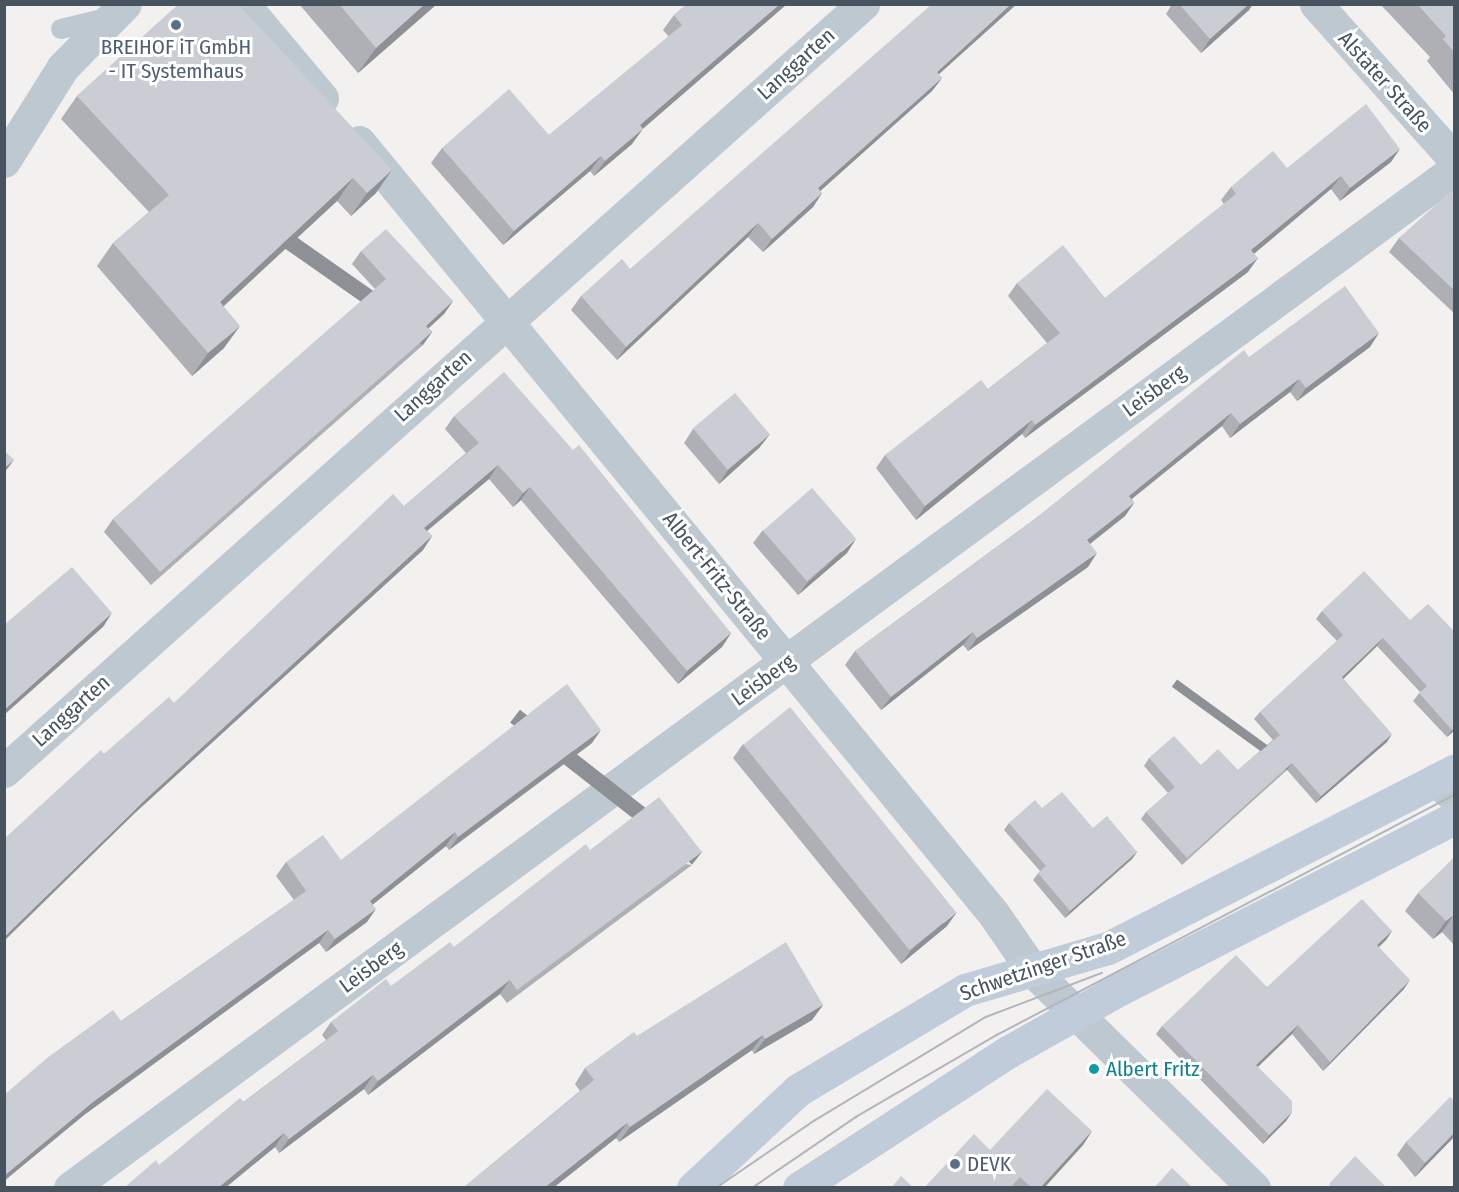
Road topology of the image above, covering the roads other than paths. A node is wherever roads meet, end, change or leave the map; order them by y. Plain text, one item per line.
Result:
1 (243, 4) edge
2 (863, 4) edge
3 (1316, 4) edge
4 (120, 10) edge
5 (62, 30) dead end
6 (1455, 159) edge
7 (4, 161) edge
8 (1455, 170) edge
9 (508, 319) junction
10 (787, 663) junction
11 (4, 771) edge
12 (1448, 782) edge
13 (1455, 818) edge
14 (1033, 971) junction
15 (1077, 1016) junction
16 (70, 1188) edge
17 (693, 1188) edge
18 (799, 1188) edge
19 (1254, 1188) edge

1 - 9 street, Albert-Fritz-Straße
2 - 9 street, Langgarten
3 - 6 street, Alstater Straße
4 - 5 lane
4 - 7 street
8 - 10 street, Leisberg
9 - 10 street, Albert-Fritz-Straße
9 - 11 street, Langgarten
10 - 14 street, Albert-Fritz-Straße
10 - 16 street, Leisberg
12 - 14 street, Schwetzinger Straße
13 - 15 street, Schwetzinger Straße
14 - 15 street, Albert-Fritz-Straße
14 - 17 street, Schwetzinger Straße
15 - 18 street, Schwetzinger Straße
15 - 19 street, Albert-Fritz-Straße

